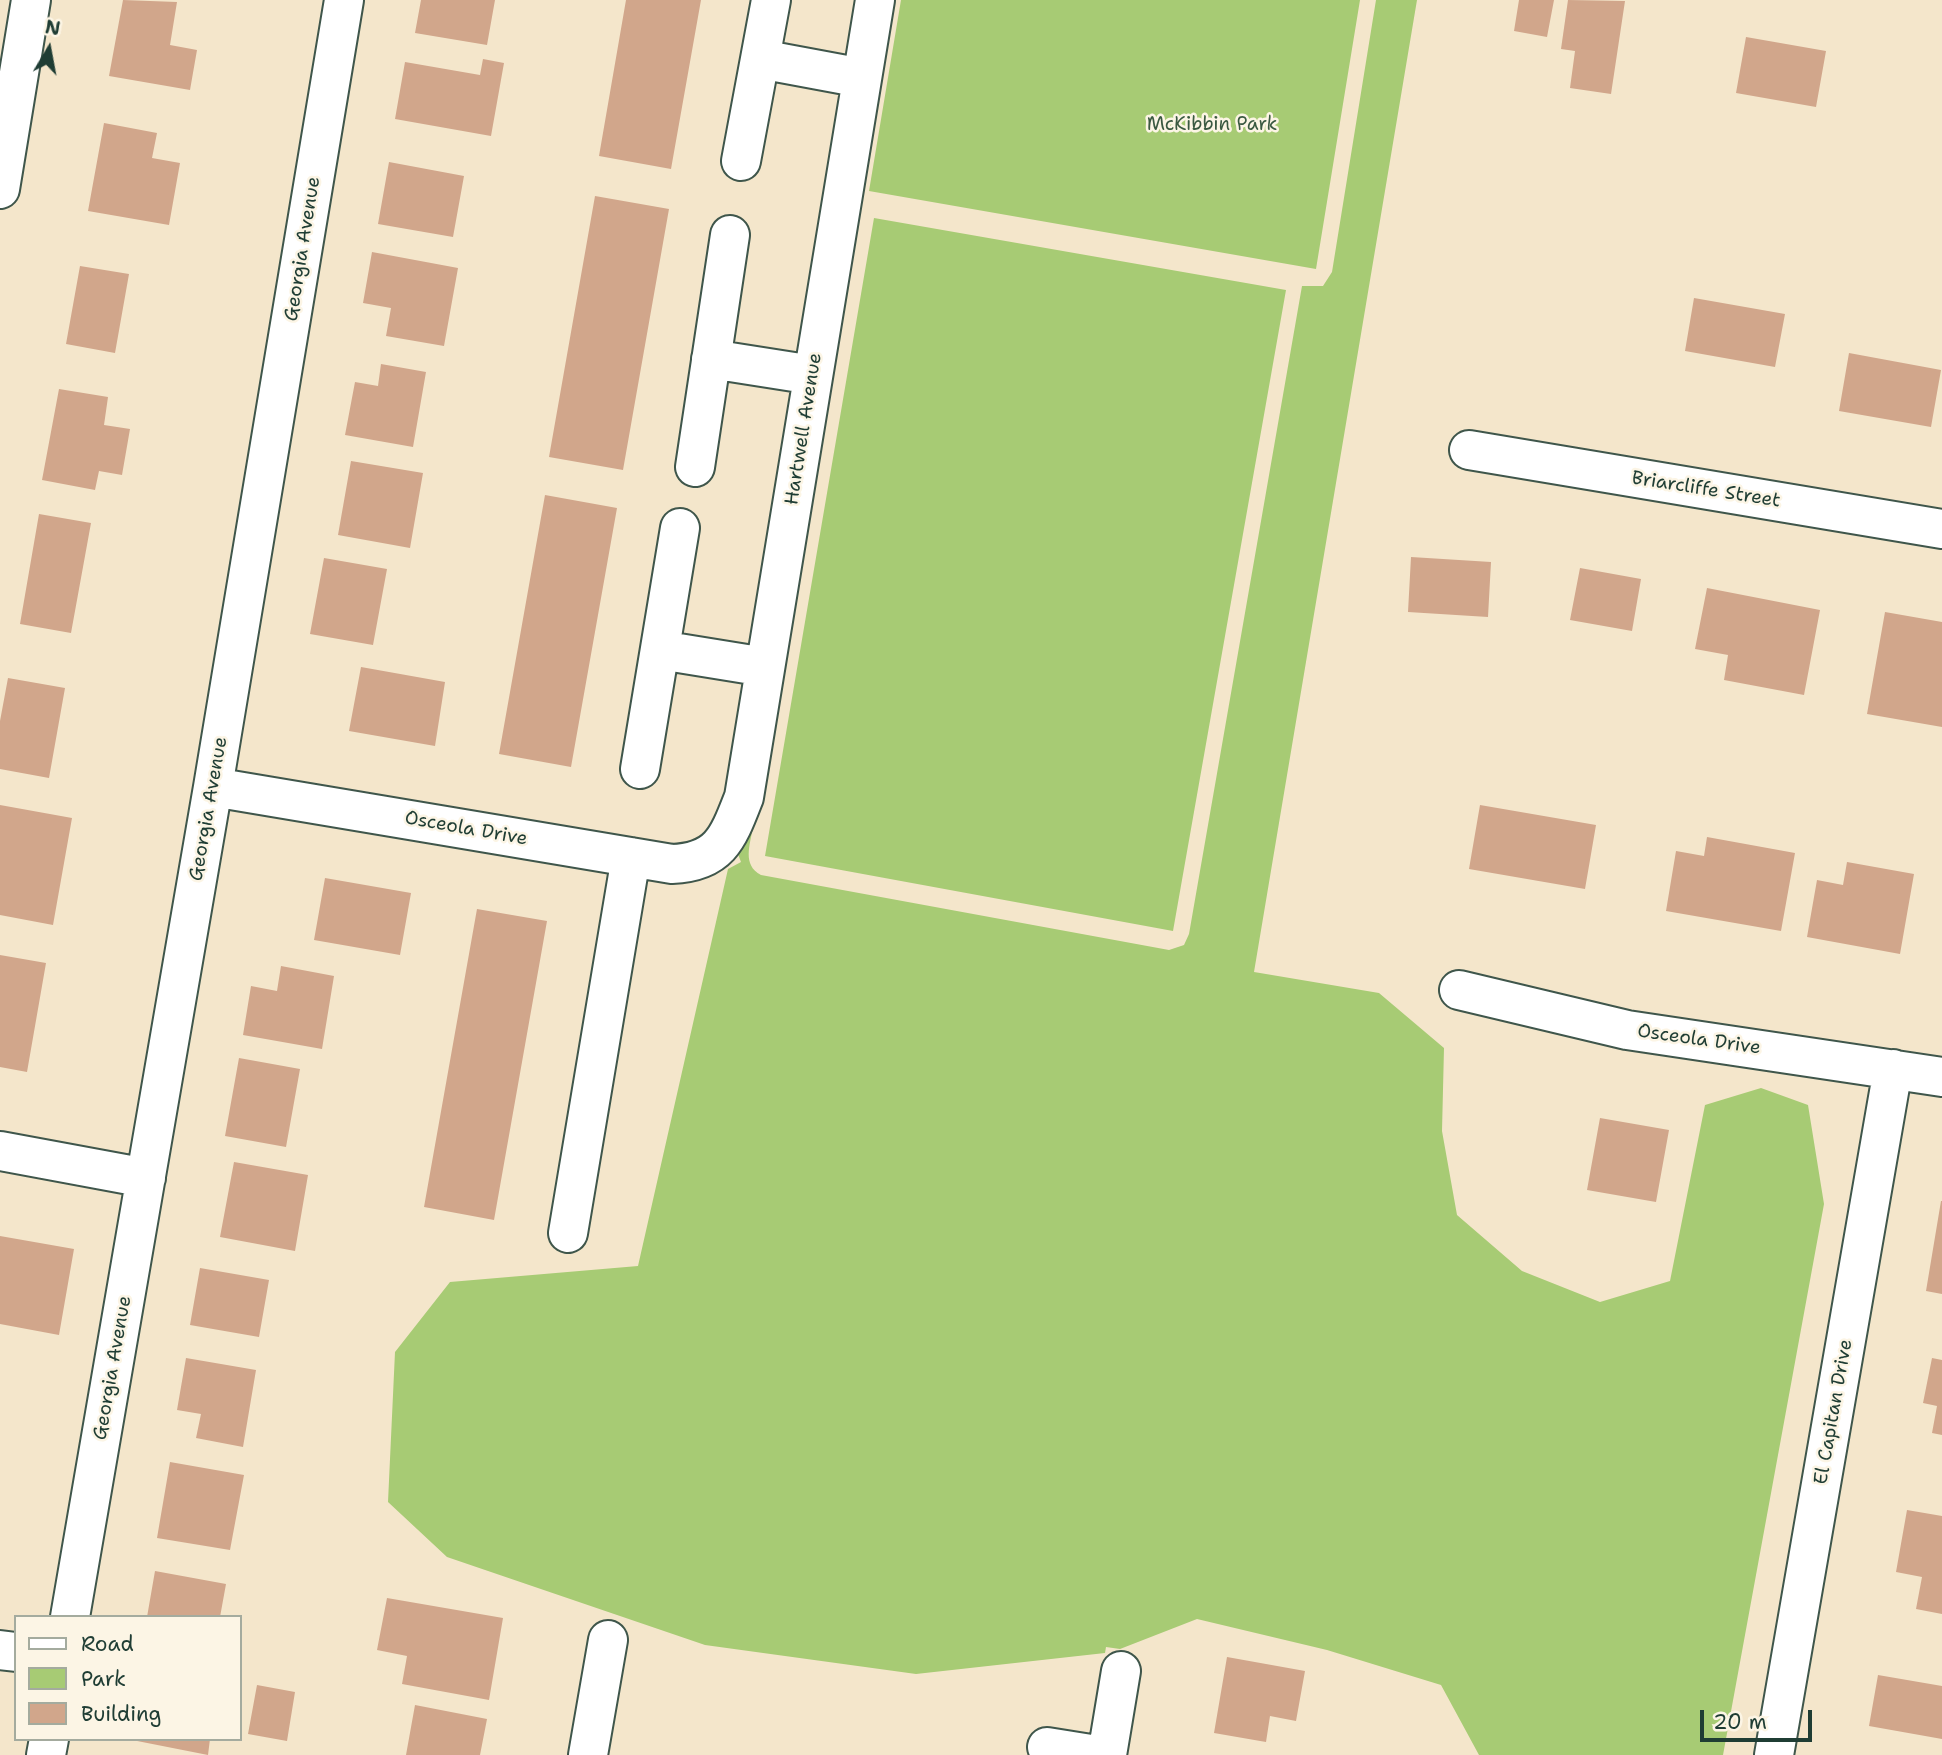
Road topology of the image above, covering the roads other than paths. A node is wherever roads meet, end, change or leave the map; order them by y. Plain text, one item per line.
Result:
1 (31, 0) edge
2 (344, 0) edge
3 (771, 0) edge
4 (875, 0) edge
5 (760, 59) junction
6 (862, 78) junction
7 (741, 160) dead end
8 (0, 189) edge
9 (730, 235) dead end
10 (711, 359) junction
11 (813, 375) junction
12 (1469, 450) dead end
13 (695, 467) dead end
14 (680, 528) dead end
15 (1942, 529) edge
16 (660, 650) junction
17 (765, 667) junction
18 (640, 768) dead end
19 (214, 787) junction
20 (716, 852) joint
21 (631, 857) junction
22 (1459, 990) dead end
23 (1893, 1069) junction
24 (1942, 1077) edge
25 (0, 1151) edge
26 (146, 1178) junction
27 (568, 1233) dead end
28 (70, 1615) edge
29 (608, 1640) dead end
30 (1121, 1671) dead end
31 (1047, 1747) dead end
32 (588, 1755) edge
33 (1097, 1755) edge
34 (1107, 1755) edge
35 (1774, 1755) edge

1 - 8 street
2 - 19 street, Georgia Avenue
3 - 5 street
4 - 6 street, Hartwell Avenue
5 - 6 street
5 - 7 street
6 - 11 street, Hartwell Avenue
9 - 10 street
10 - 11 street
10 - 13 street
11 - 17 street, Hartwell Avenue
12 - 15 street, Briarcliffe Street
14 - 16 street
16 - 17 street
16 - 18 street
17 - 20 street, Hartwell Avenue
19 - 21 street, Osceola Drive
19 - 26 street, Georgia Avenue
20 - 21 street, Osceola Drive
21 - 27 street
22 - 23 street, Osceola Drive
23 - 24 street, Osceola Drive
23 - 35 street, El Capitan Drive
25 - 26 street
26 - 28 street, Georgia Avenue
29 - 32 street
30 - 34 street
31 - 33 street

